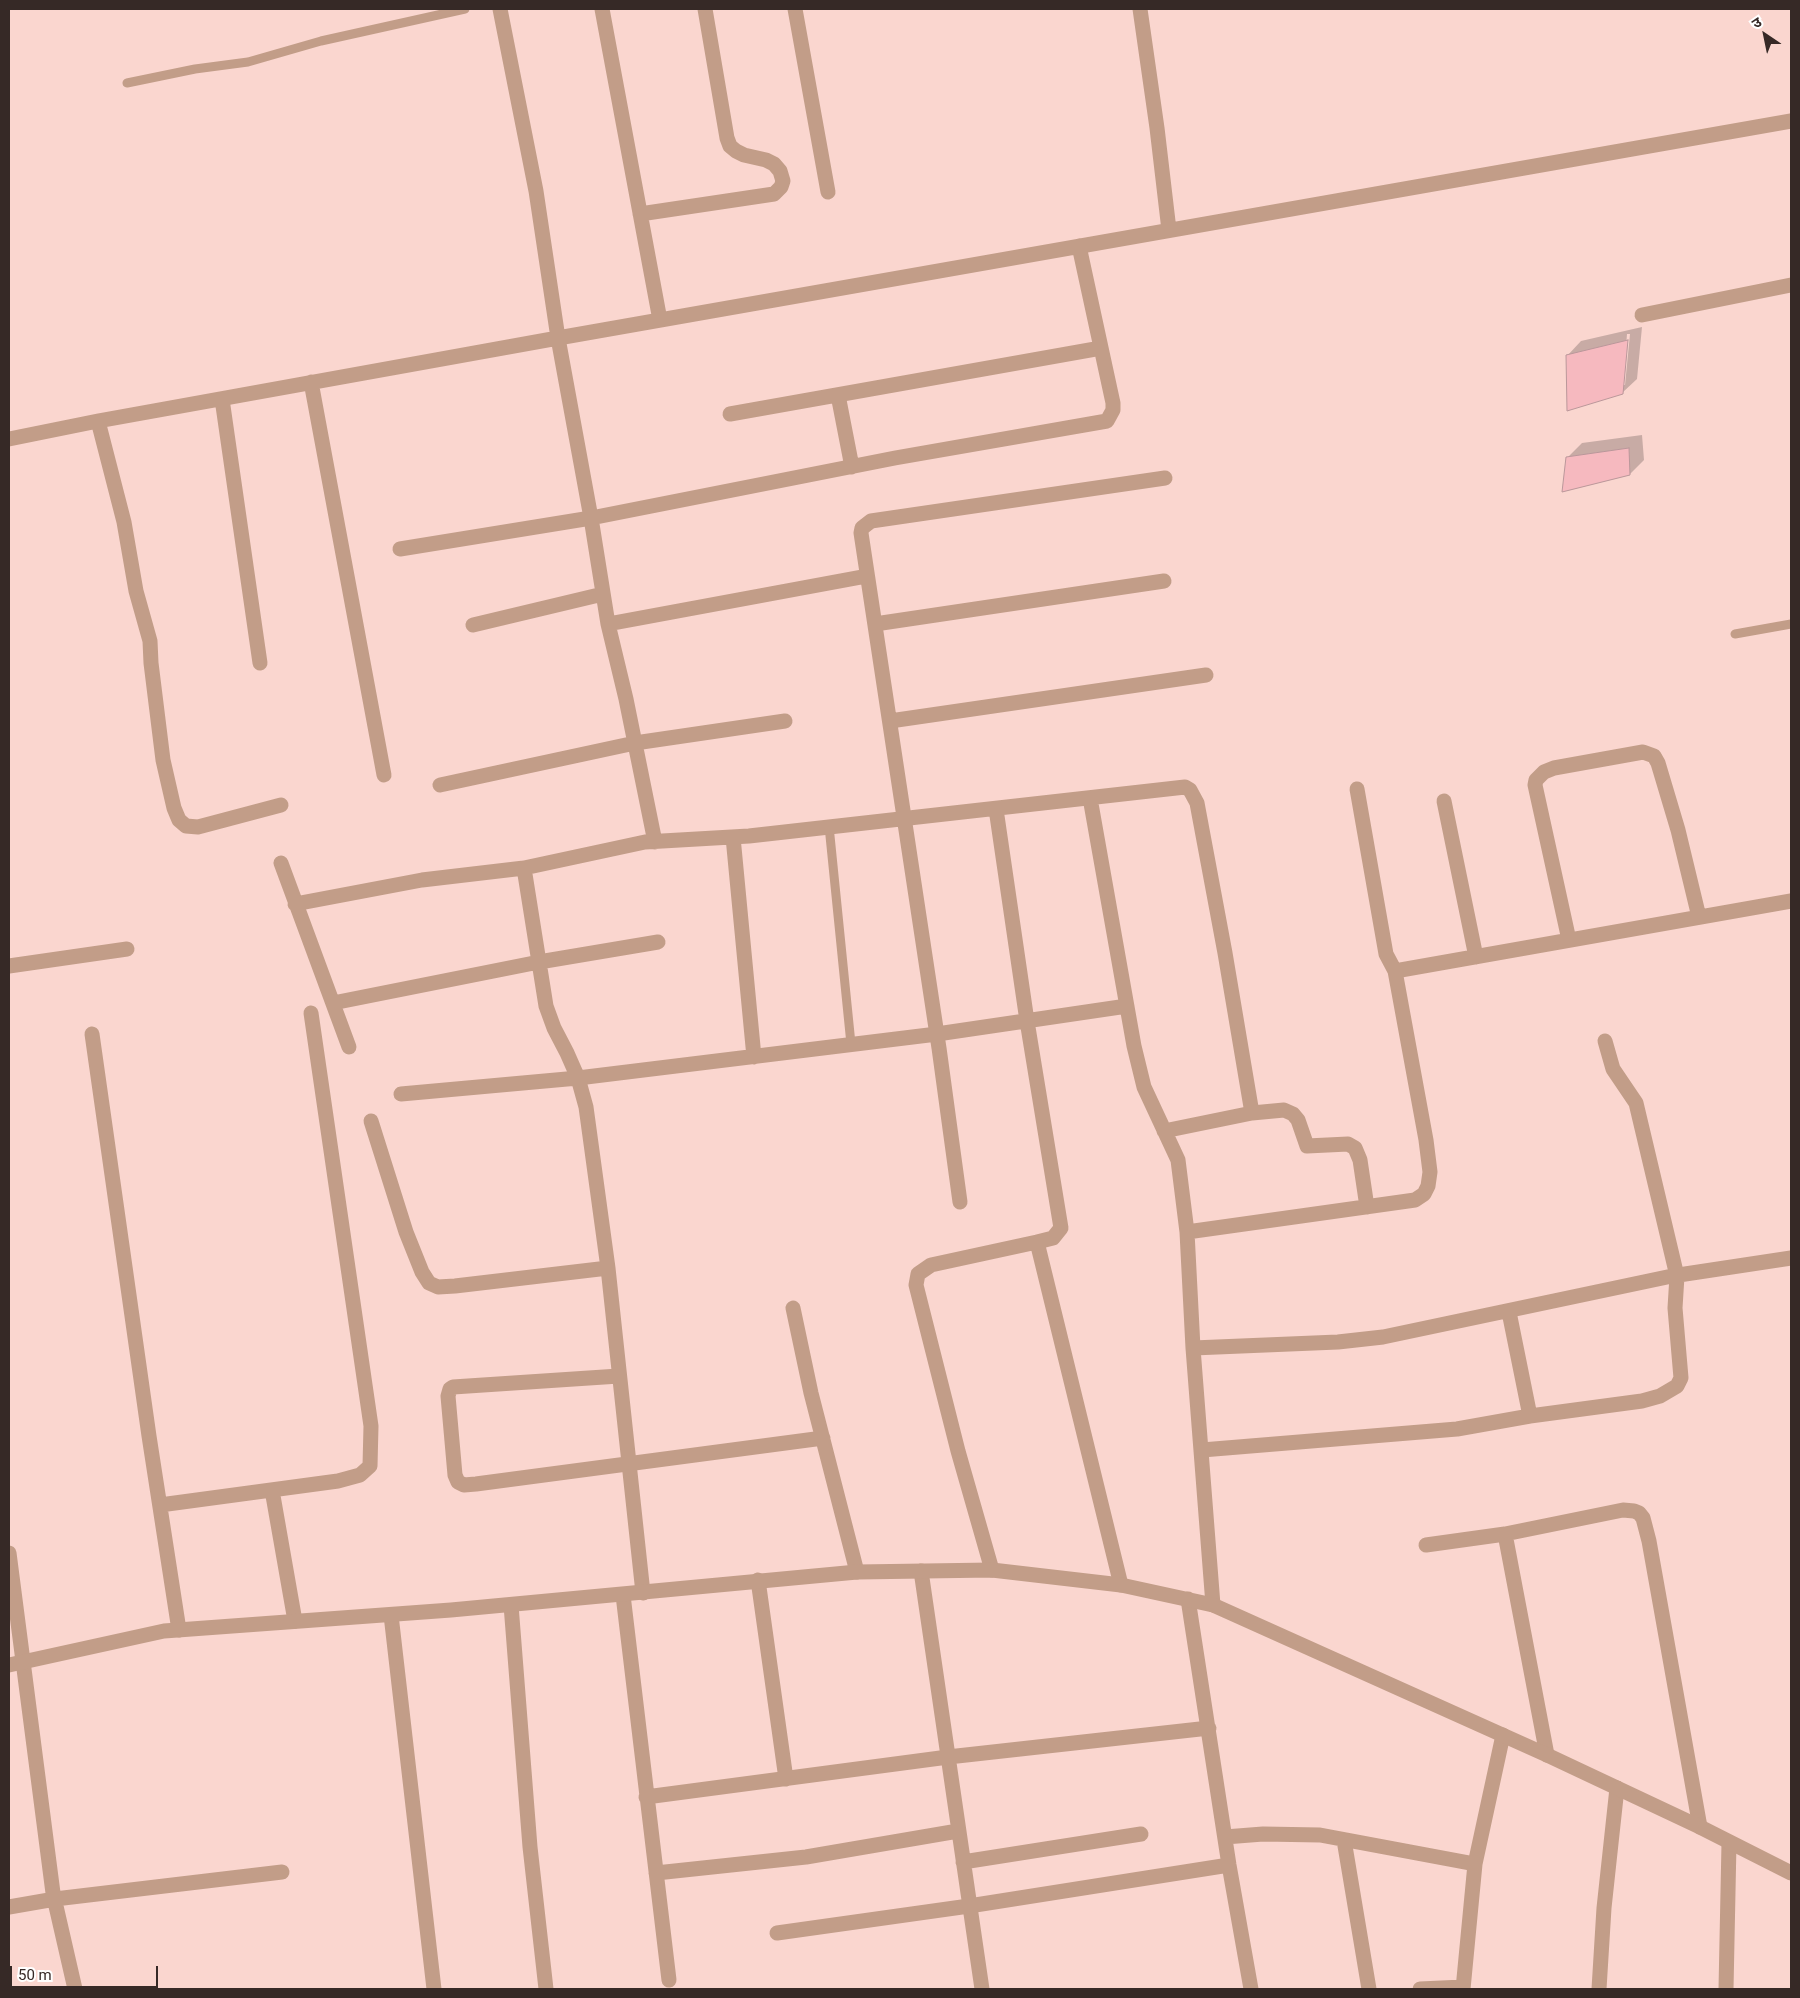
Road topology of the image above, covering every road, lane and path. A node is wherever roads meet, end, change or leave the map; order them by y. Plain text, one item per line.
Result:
1 (465, 9) edge
2 (500, 9) edge
3 (602, 9) edge
4 (705, 9) edge
5 (795, 9) edge
6 (1140, 9) edge
7 (128, 83) dead end
8 (1791, 121) edge
9 (828, 192) dead end
10 (640, 214) junction
11 (1169, 230) junction
12 (1079, 246) junction
13 (1791, 285) edge
14 (1642, 316) dead end
15 (660, 320) junction
16 (558, 338) junction
17 (1101, 348) junction
18 (311, 382) junction
19 (838, 394) junction
20 (222, 398) junction
21 (730, 414) dead end
22 (98, 421) junction
23 (9, 439) edge
24 (852, 467) junction
25 (1166, 478) dead end
26 (591, 518) junction
27 (400, 549) dead end
28 (867, 576) junction
29 (1164, 581) dead end
30 (603, 594) junction
31 (608, 624) junction
32 (875, 624) junction
33 (1791, 624) edge
34 (473, 625) dead end
35 (1735, 634) dead end
36 (260, 663) dead end
37 (1206, 674) dead end
38 (890, 721) junction
39 (785, 722) dead end
40 (635, 743) junction
41 (384, 775) dead end
42 (440, 786) dead end
43 (1357, 789) dead end
44 (1090, 798) junction
45 (1444, 801) dead end
46 (281, 805) dead end
47 (996, 809) junction
48 (905, 818) junction
49 (829, 826) junction
50 (733, 837) junction
51 (655, 842) junction
52 (281, 863) dead end
53 (524, 868) junction
54 (1791, 901) edge
55 (295, 904) junction
56 (1699, 917) junction
57 (1568, 940) junction
58 (658, 942) dead end
59 (127, 949) dead end
60 (1476, 957) junction
61 (539, 962) junction
62 (9, 966) edge
63 (1395, 971) junction
64 (332, 1003) junction
65 (1127, 1006) junction
66 (311, 1013) dead end
67 (1028, 1021) junction
68 (92, 1034) dead end
69 (937, 1034) junction
70 (1605, 1040) dead end
71 (851, 1044) junction
72 (349, 1047) dead end
73 (754, 1057) junction
74 (578, 1078) junction
75 (401, 1094) dead end
76 (1252, 1112) junction
77 (371, 1120) dead end
78 (1164, 1131) junction
79 (960, 1202) dead end
80 (1367, 1207) junction
81 (1187, 1232) junction
82 (1037, 1242) junction
83 (1791, 1258) edge
84 (608, 1268) junction
85 (1677, 1276) junction
86 (793, 1308) dead end
87 (1509, 1312) junction
88 (1193, 1348) junction
89 (619, 1376) junction
90 (1530, 1416) junction
91 (822, 1438) junction
92 (1202, 1450) junction
93 (629, 1464) junction
94 (272, 1490) junction
95 (160, 1505) junction
96 (1506, 1534) junction
97 (1426, 1546) dead end
98 (9, 1553) edge
99 (992, 1570) junction
100 (921, 1571) junction
101 (857, 1572) junction
102 (758, 1580) junction
103 (1121, 1585) junction
104 (643, 1593) junction
105 (623, 1595) junction
106 (1188, 1599) junction
107 (511, 1605) junction
108 (1213, 1605) junction
109 (391, 1615) junction
110 (295, 1621) junction
111 (179, 1630) junction
112 (16, 1664) edge
113 (1209, 1728) junction
114 (1503, 1735) junction
115 (1547, 1755) junction
116 (948, 1757) junction
117 (786, 1779) junction
118 (1617, 1788) junction
119 (646, 1797) junction
120 (1700, 1827) junction
121 (958, 1830) junction
122 (1142, 1834) dead end
123 (1225, 1837) junction
124 (1344, 1840) junction
125 (1729, 1843) junction
126 (963, 1862) junction
127 (1475, 1864) junction
128 (1229, 1865) junction
129 (282, 1872) dead end
130 (656, 1873) junction
131 (1791, 1873) edge
132 (55, 1900) junction
133 (969, 1906) junction
134 (9, 1907) edge
135 (777, 1933) dead end
136 (669, 1980) dead end
137 (1463, 1988) edge
138 (75, 1989) edge
139 (434, 1989) edge
140 (546, 1989) edge
141 (982, 1989) edge
142 (1252, 1989) edge
143 (1369, 1989) edge
144 (1420, 1989) edge
145 (1599, 1989) edge
146 (1726, 1989) edge

1 - 7 lane
2 - 16 street
3 - 10 street
4 - 10 street
5 - 9 street
6 - 11 street
8 - 11 street
10 - 15 street
11 - 12 street
12 - 15 street
12 - 17 street
13 - 14 street
15 - 16 street
16 - 18 street
16 - 26 street
17 - 19 street
17 - 24 street
18 - 20 street
18 - 41 street
19 - 21 street
19 - 24 street
20 - 22 street
20 - 36 street
22 - 23 street
22 - 46 street
24 - 26 street
25 - 28 street
26 - 27 street
26 - 30 street
28 - 31 street
28 - 32 street
29 - 32 street
30 - 31 street
30 - 34 street
31 - 40 street
32 - 38 street
33 - 35 lane
37 - 38 street
38 - 48 street
39 - 40 street
40 - 42 street
40 - 51 street
43 - 63 street
44 - 47 street
44 - 65 street
44 - 76 street
45 - 60 street
47 - 48 street
47 - 67 street
48 - 49 street
48 - 69 street
49 - 50 street
49 - 71 lane
50 - 51 street
50 - 73 street
51 - 53 street
52 - 55 street
53 - 55 street
53 - 61 street
54 - 56 street
55 - 64 street
56 - 57 street
56 - 57 street
57 - 60 street
58 - 61 street
59 - 62 street
60 - 63 street
61 - 64 street
61 - 74 street
63 - 80 street
64 - 72 street
65 - 67 street
65 - 78 street
66 - 94 street
67 - 69 street
67 - 82 street
68 - 95 street
69 - 71 street
69 - 79 street
70 - 85 street
71 - 73 street
73 - 74 street
74 - 75 street
74 - 84 street
76 - 78 street
76 - 80 street
77 - 84 street
78 - 81 street
80 - 81 street
81 - 88 street
82 - 99 street
82 - 103 street
83 - 85 street
84 - 89 street
85 - 87 street
85 - 90 street
86 - 91 street
87 - 88 street
87 - 90 street
88 - 92 street
89 - 93 street
89 - 93 street
90 - 92 street
91 - 93 street
91 - 101 street
92 - 108 street
93 - 104 street
94 - 95 street
94 - 110 street
95 - 111 street
96 - 97 street
96 - 115 street
96 - 120 street
98 - 112 street
99 - 100 street
99 - 103 street
100 - 101 street
100 - 116 street
101 - 102 street
102 - 104 street
102 - 117 street
103 - 106 street
104 - 105 street
105 - 107 street
105 - 119 street
106 - 108 street
106 - 113 street
107 - 109 street
107 - 140 street
108 - 114 street
109 - 110 street
109 - 139 street
110 - 111 street
111 - 112 street
112 - 132 street
113 - 116 street
113 - 123 street
114 - 115 street
114 - 127 street
115 - 118 street
116 - 117 street
116 - 121 street
117 - 119 street
118 - 120 street
118 - 145 street
119 - 130 street
120 - 125 street
121 - 126 street
121 - 130 street
122 - 126 street
123 - 124 street
123 - 128 street
124 - 127 street
124 - 143 street
125 - 131 street
125 - 146 street
126 - 133 street
127 - 137 street
128 - 133 street
128 - 142 street
129 - 132 street
130 - 136 street
132 - 134 street
132 - 138 street
133 - 135 street
133 - 141 street
137 - 144 street

